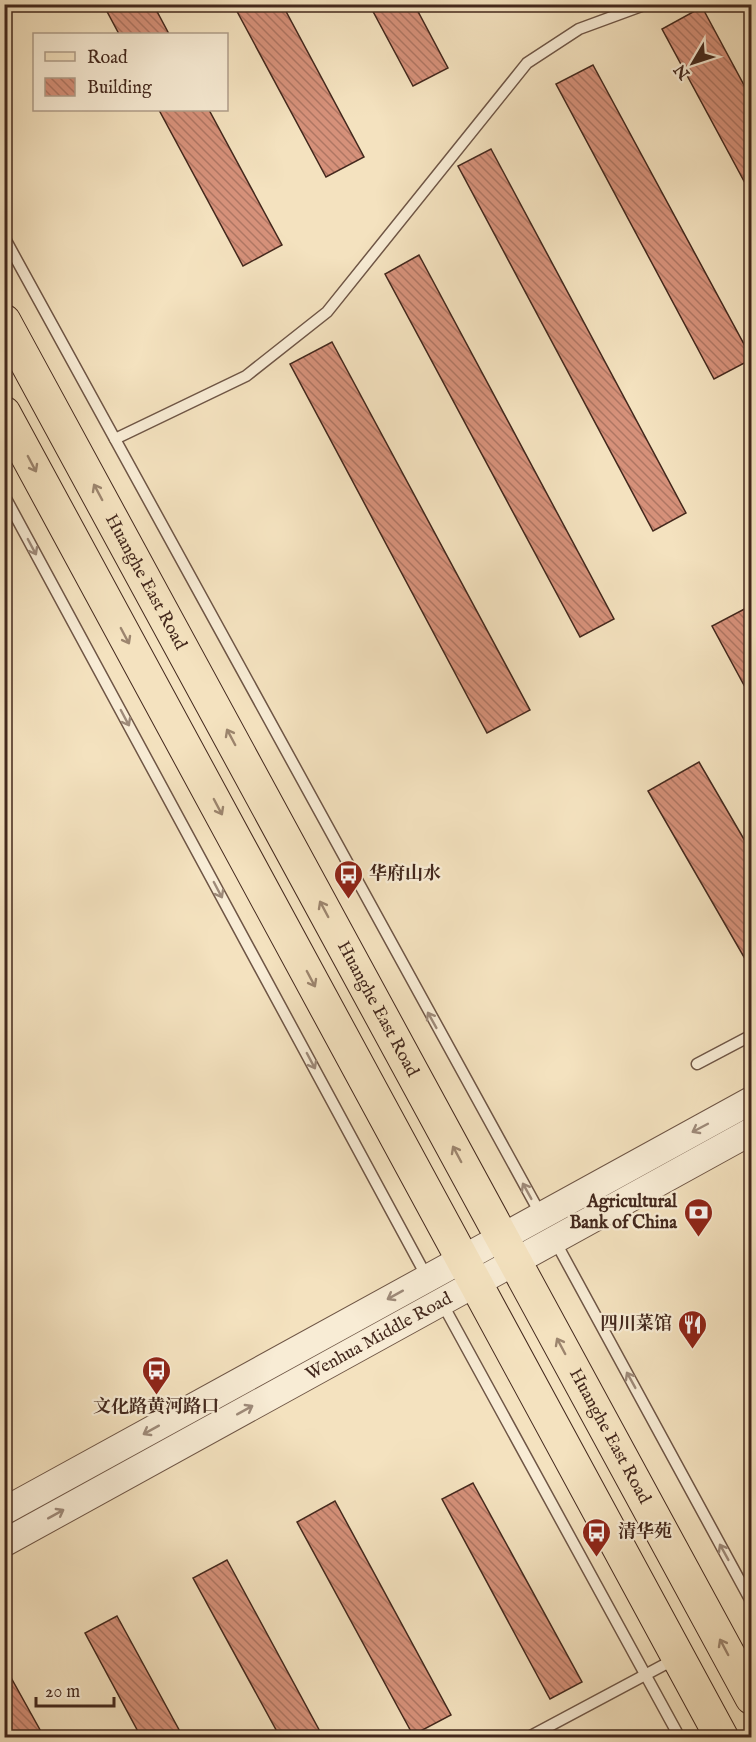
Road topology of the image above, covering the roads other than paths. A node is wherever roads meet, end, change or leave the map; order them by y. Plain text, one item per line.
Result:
1 (647, 4) edge
2 (4, 237) edge
3 (4, 321) edge
4 (4, 413) edge
5 (115, 439) junction
6 (4, 495) edge
7 (752, 1035) edge
8 (697, 1064) dead end
9 (752, 1100) edge
10 (752, 1131) edge
11 (547, 1227) junction
12 (508, 1249) junction
13 (469, 1270) junction
14 (434, 1289) junction
15 (4, 1511) edge
16 (4, 1543) edge
17 (752, 1603) edge
18 (679, 1657) junction
19 (645, 1674) junction
20 (752, 1698) edge
21 (527, 1737) edge
22 (680, 1737) edge
23 (722, 1737) edge

1 - 5 lane
2 - 5 lane
12 -> 3 main road, Huanghe East Road
4 -> 13 main road
11 -> 5 lane
6 -> 14 lane
7 - 8 lane
9 -> 11 street, Wenhua Middle Road
10 - 11 street, Wenhua Middle Road
11 - 12 street, Wenhua Middle Road
17 -> 11 lane
12 - 13 street, Wenhua Middle Road
20 -> 12 main road, Huanghe East Road
13 - 14 street, Wenhua Middle Road
13 - 18 main road
14 -> 15 street, Wenhua Middle Road
16 -> 14 street, Wenhua Middle Road
14 - 19 lane
18 - 19 lane
18 - 23 main road
19 - 21 lane
19 - 22 lane

